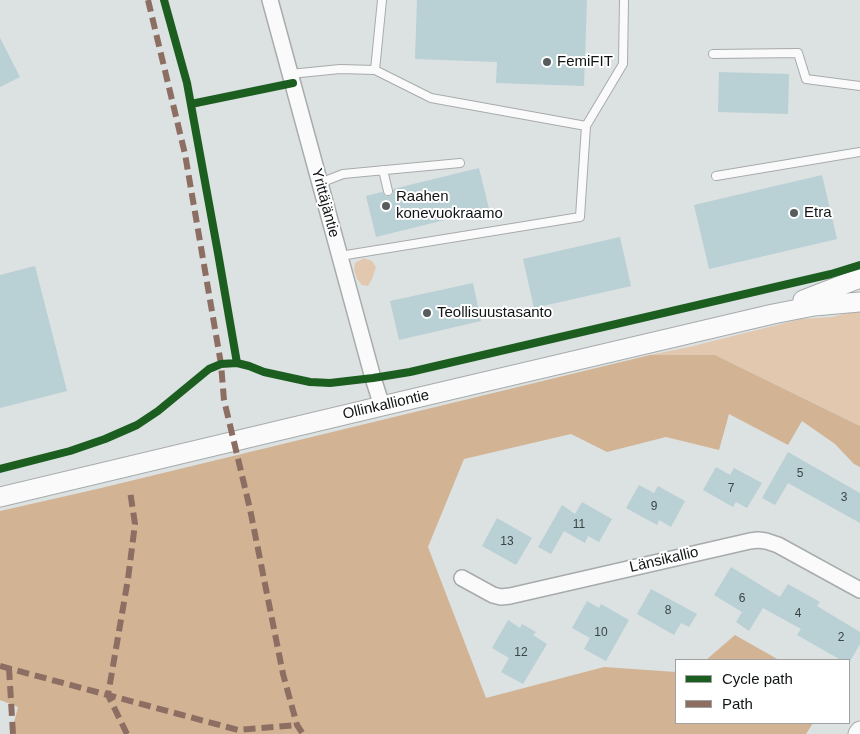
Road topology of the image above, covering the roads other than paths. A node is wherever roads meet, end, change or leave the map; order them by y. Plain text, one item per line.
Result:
1 (270, 0) edge
2 (382, 0) edge
3 (626, 1) edge
4 (713, 54) dead end
5 (375, 70) junction
6 (290, 74) junction
7 (860, 86) edge
8 (586, 126) junction
9 (860, 152) edge
10 (460, 163) dead end
11 (383, 170) junction
12 (716, 176) dead end
13 (320, 184) junction
14 (388, 191) dead end
15 (340, 256) junction
16 (860, 278) edge
17 (860, 302) edge
18 (773, 314) junction
19 (382, 406) junction
20 (0, 497) edge
21 (462, 578) dead end
22 (860, 590) edge
23 (860, 731) edge
24 (858, 734) edge

1 - 6 street, Yrittäjäntie
2 - 5 lane
3 - 8 lane
4 - 7 lane
5 - 6 lane
5 - 8 lane
6 - 13 street, Yrittäjäntie
8 - 15 lane
9 - 12 lane
10 - 11 lane
11 - 13 lane
11 - 14 lane
13 - 15 street, Yrittäjäntie
15 - 19 street, Yrittäjäntie
16 - 18 street, Ollinkalliontie
17 - 18 street, Ollinkalliontie
18 - 19 street, Ollinkalliontie
19 - 20 street, Ollinkalliontie
21 - 22 street, Länsikallio
23 - 24 street

